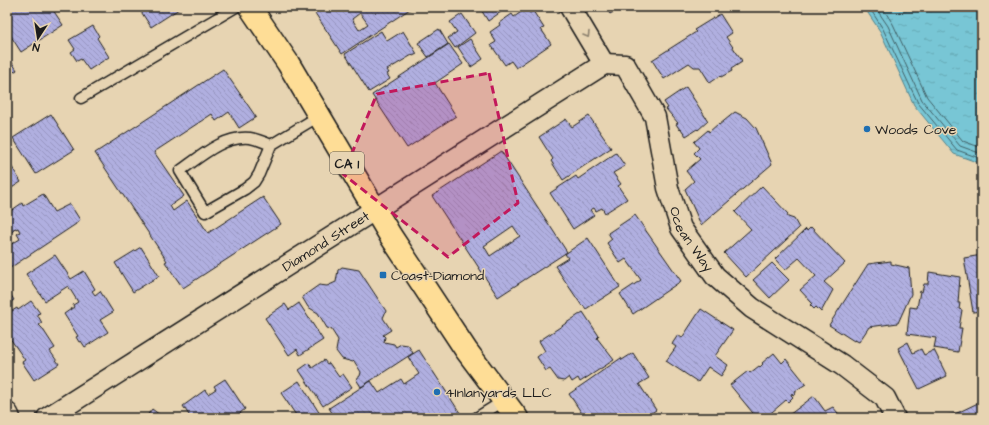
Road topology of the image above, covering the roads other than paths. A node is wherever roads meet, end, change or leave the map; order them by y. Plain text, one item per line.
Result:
1 (236, 7) edge
2 (250, 7) edge
3 (570, 7) edge
4 (604, 64) junction
5 (82, 98) dead end
6 (319, 116) junction
7 (271, 144) junction
8 (374, 209) junction
9 (511, 409) edge
10 (7, 414) edge
11 (9, 418) edge
12 (47, 418) edge
13 (476, 418) edge
14 (895, 418) edge

1 - 5 lane
2 - 6 highway, CA 1
3 -> 4 street
4 - 8 street, Diamond Street
4 - 14 street, Ocean Way
6 - 7 lane
6 - 8 highway, CA 1
7 - 7 lane
8 - 9 highway, CA 1
8 - 12 street, Diamond Street
9 - 13 lane
10 - 11 street

